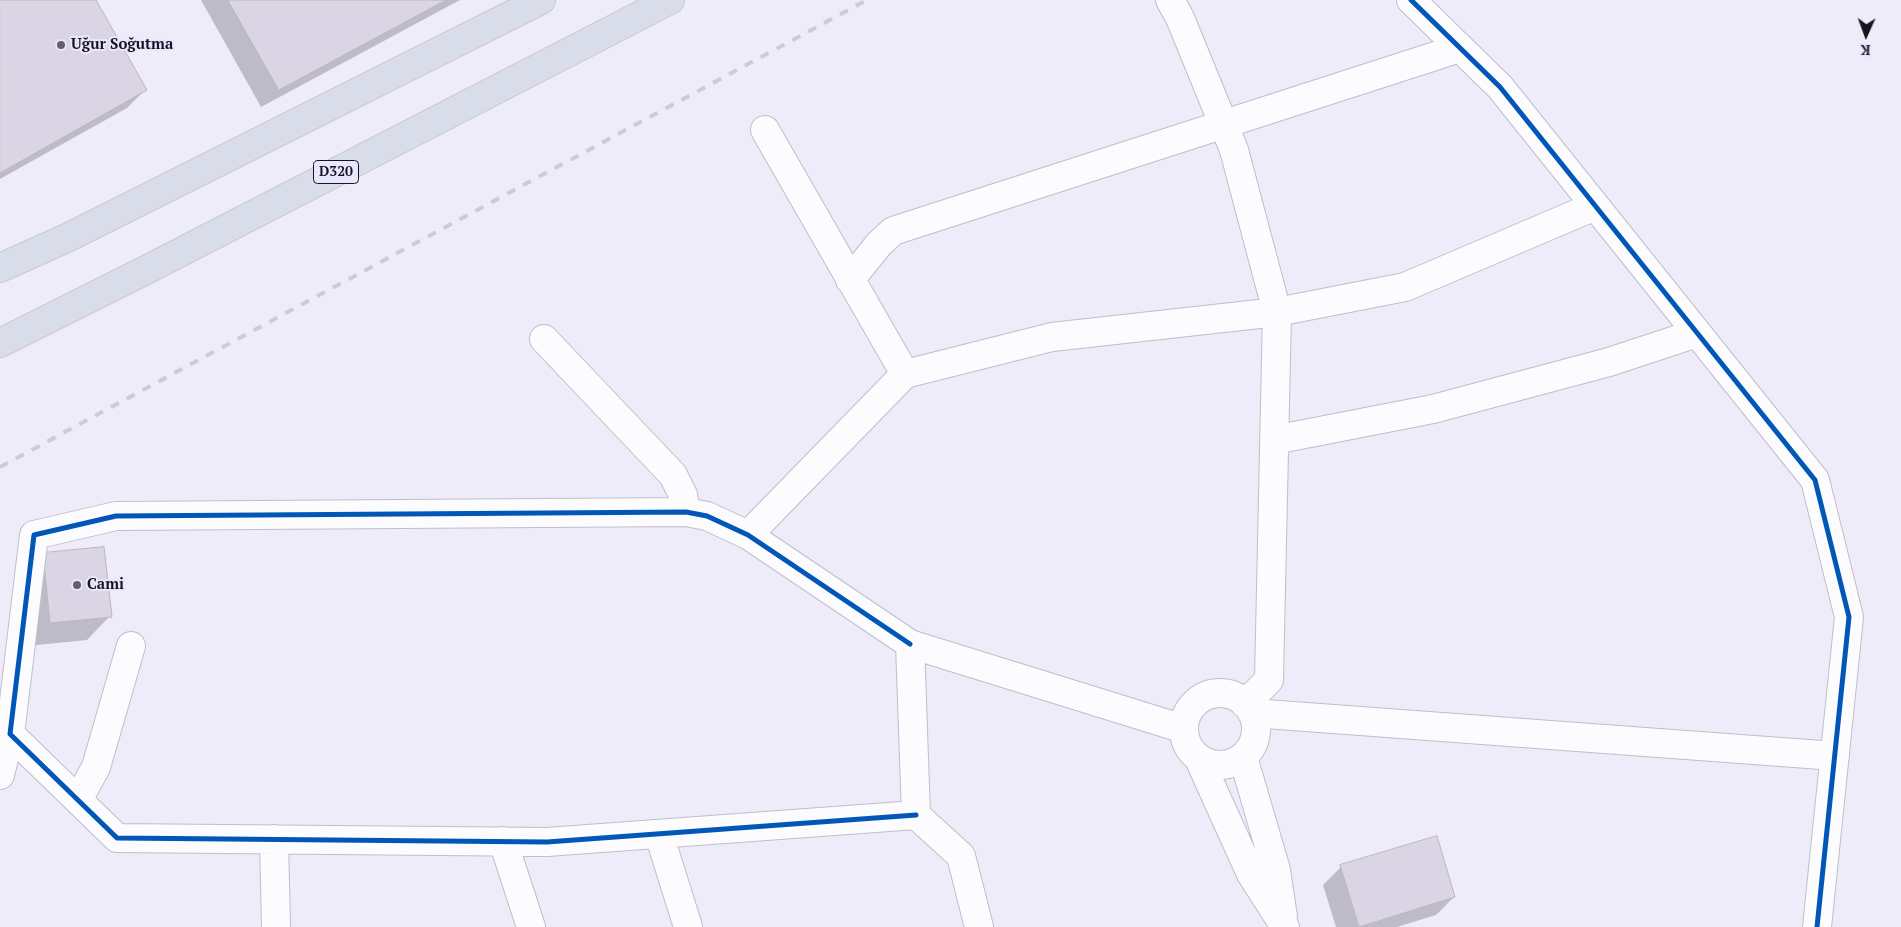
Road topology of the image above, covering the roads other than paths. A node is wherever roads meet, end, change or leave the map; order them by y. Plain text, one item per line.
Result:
1 (541, 0) edge
2 (670, 0) edge
3 (1170, 0) edge
4 (1411, 0) edge
5 (1460, 48) junction
6 (1223, 125) junction
7 (765, 130) dead end
8 (1595, 206) junction
9 (0, 268) edge
10 (850, 280) junction
11 (1277, 312) junction
12 (1697, 333) junction
13 (544, 339) dead end
14 (0, 343) edge
15 (905, 374) junction
16 (1274, 440) junction
17 (686, 512) junction
18 (748, 535) junction
19 (910, 644) junction
20 (131, 646) dead end
21 (1249, 708) junction
22 (1184, 729) junction
23 (10, 734) junction
24 (1835, 756) junction
25 (1243, 757) junction
26 (1199, 759) junction
27 (0, 775) edge
28 (78, 800) junction
29 (916, 815) junction
30 (659, 834) junction
31 (274, 839) junction
32 (503, 841) junction
33 (1285, 926) edge
34 (276, 927) edge
35 (531, 927) edge
36 (688, 927) edge
37 (979, 927) edge
38 (1817, 927) edge

1 - 9 highway
2 - 14 highway, D320
3 - 6 street
4 - 5 street
5 - 6 street
5 - 8 street
6 - 10 street
6 - 11 street
7 - 10 street
8 - 11 street
8 - 12 street
10 - 15 street
11 - 15 street
11 - 16 street
12 - 16 street
12 - 24 street
13 - 17 street
15 - 18 street
16 - 21 street
17 - 18 street
17 - 23 street
18 - 19 street
19 - 22 street
19 - 29 street
20 - 28 street
21 - 22 street
21 - 24 street
21 - 25 street
22 - 26 street
23 - 27 street
23 - 28 street
24 - 38 street
25 - 26 street
25 - 33 street
26 - 33 street
28 - 31 street
29 - 30 street
29 - 37 street
30 - 32 street
30 - 36 street
31 - 32 street
31 - 34 street
32 - 35 street

